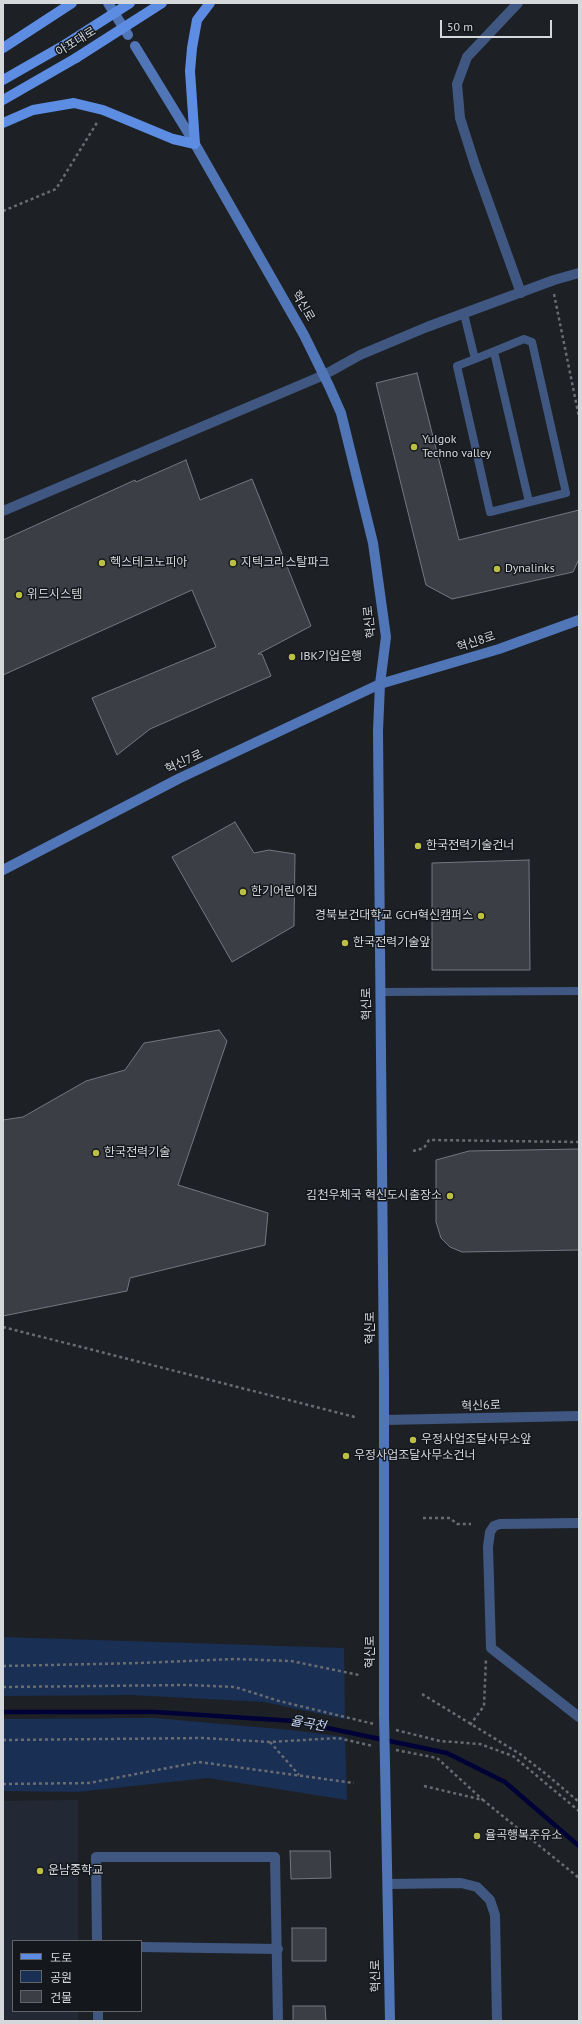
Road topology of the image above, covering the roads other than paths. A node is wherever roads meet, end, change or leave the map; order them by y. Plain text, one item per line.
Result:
1 (72, 3) edge
2 (108, 3) edge
3 (130, 3) edge
4 (162, 3) edge
5 (210, 3) edge
6 (518, 3) edge
7 (128, 35) dead end
8 (135, 46) dead end
9 (3, 48) edge
10 (3, 80) edge
11 (3, 100) edge
12 (3, 123) edge
13 (195, 144) junction
14 (579, 273) edge
15 (522, 293) junction
16 (464, 314) junction
17 (494, 352) junction
18 (475, 359) junction
19 (324, 375) junction
20 (529, 502) junction
21 (3, 511) edge
22 (579, 620) edge
23 (380, 684) junction
24 (3, 870) edge
25 (579, 991) edge
26 (380, 992) junction
27 (579, 1416) edge
28 (384, 1420) junction
29 (579, 1523) edge
30 (579, 1717) edge
31 (388, 1884) junction
32 (97, 1940) edge
33 (142, 1947) edge
34 (278, 1948) junction
35 (278, 2021) edge
36 (390, 2021) edge
37 (497, 2021) edge

1 - 9 main road
2 - 7 main road
3 - 10 main road, 아포대로, bridge
4 - 11 main road, 아포대로, bridge
5 - 13 main road
6 - 15 street
8 - 13 main road, 혁신로
12 - 13 main road
13 - 19 main road, 혁신로
14 - 15 street
15 - 16 street
16 - 18 lane
16 - 19 street
17 - 18 lane
17 - 20 lane
17 - 20 lane
18 - 20 lane
19 - 21 street
19 - 23 main road, 혁신로
22 - 23 main road, 혁신8로
23 - 24 main road, 혁신7로
23 - 26 main road, 혁신로
25 - 26 lane
26 - 28 main road, 혁신로
27 - 28 street, 혁신6로
28 - 31 main road, 혁신로, bridge
29 - 30 street
31 - 36 main road, 혁신로
31 - 37 street
32 - 34 street
33 - 34 street
34 - 35 street

